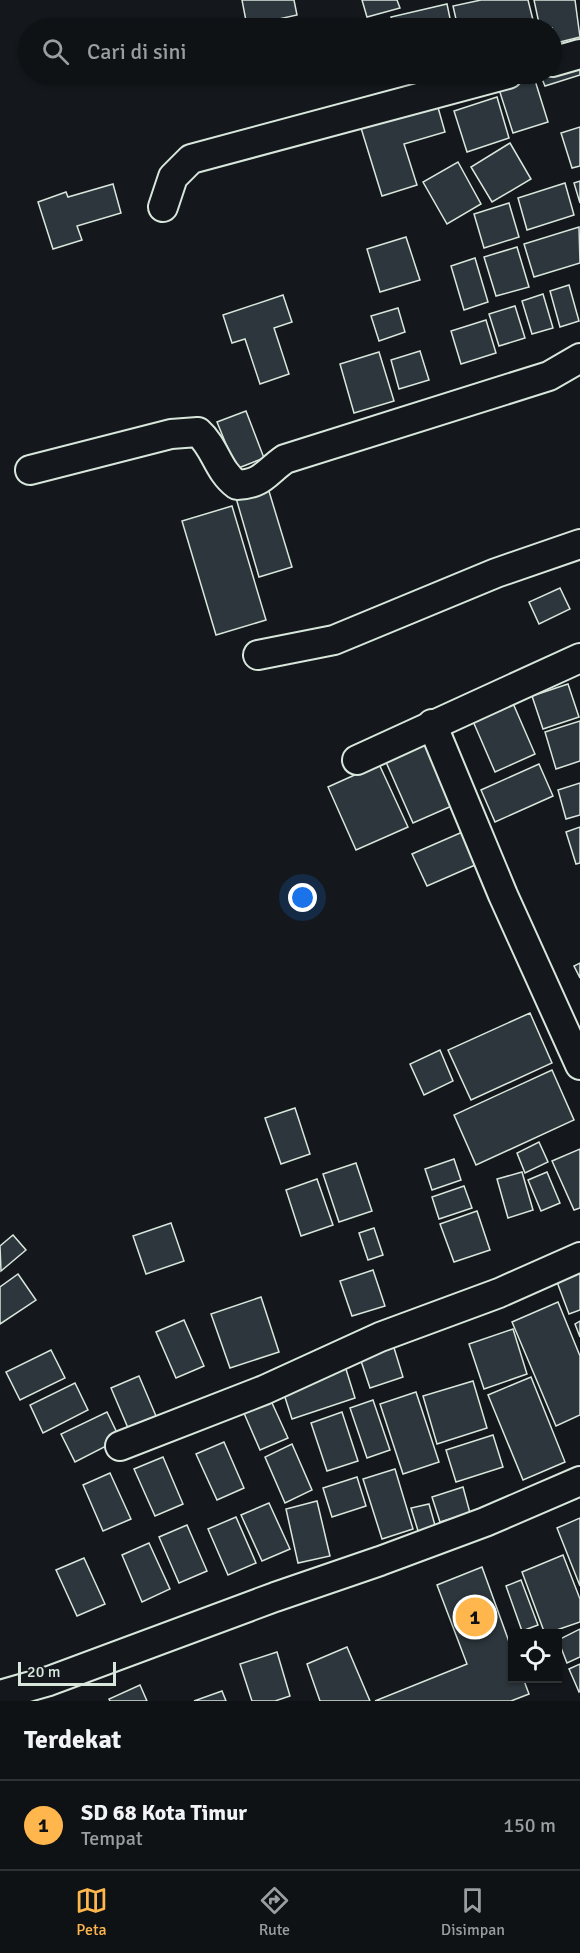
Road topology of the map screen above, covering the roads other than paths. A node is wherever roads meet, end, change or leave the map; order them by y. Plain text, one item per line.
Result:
1 (580, 54) edge
2 (562, 59) edge
3 (471, 84) edge
4 (163, 207) dead end
5 (580, 358) edge
6 (30, 470) dead end
7 (580, 544) edge
8 (258, 655) dead end
9 (580, 658) edge
10 (432, 724) junction
11 (357, 760) dead end
12 (580, 1065) edge
13 (580, 1257) edge
14 (120, 1446) dead end
15 (580, 1480) edge
16 (53, 1691) edge
17 (0, 1695) edge

1 - 2 street
3 - 4 street
5 - 6 street
7 - 8 street
9 - 10 street
10 - 11 street
10 - 12 street
13 - 14 street
15 - 16 street
16 - 17 street

